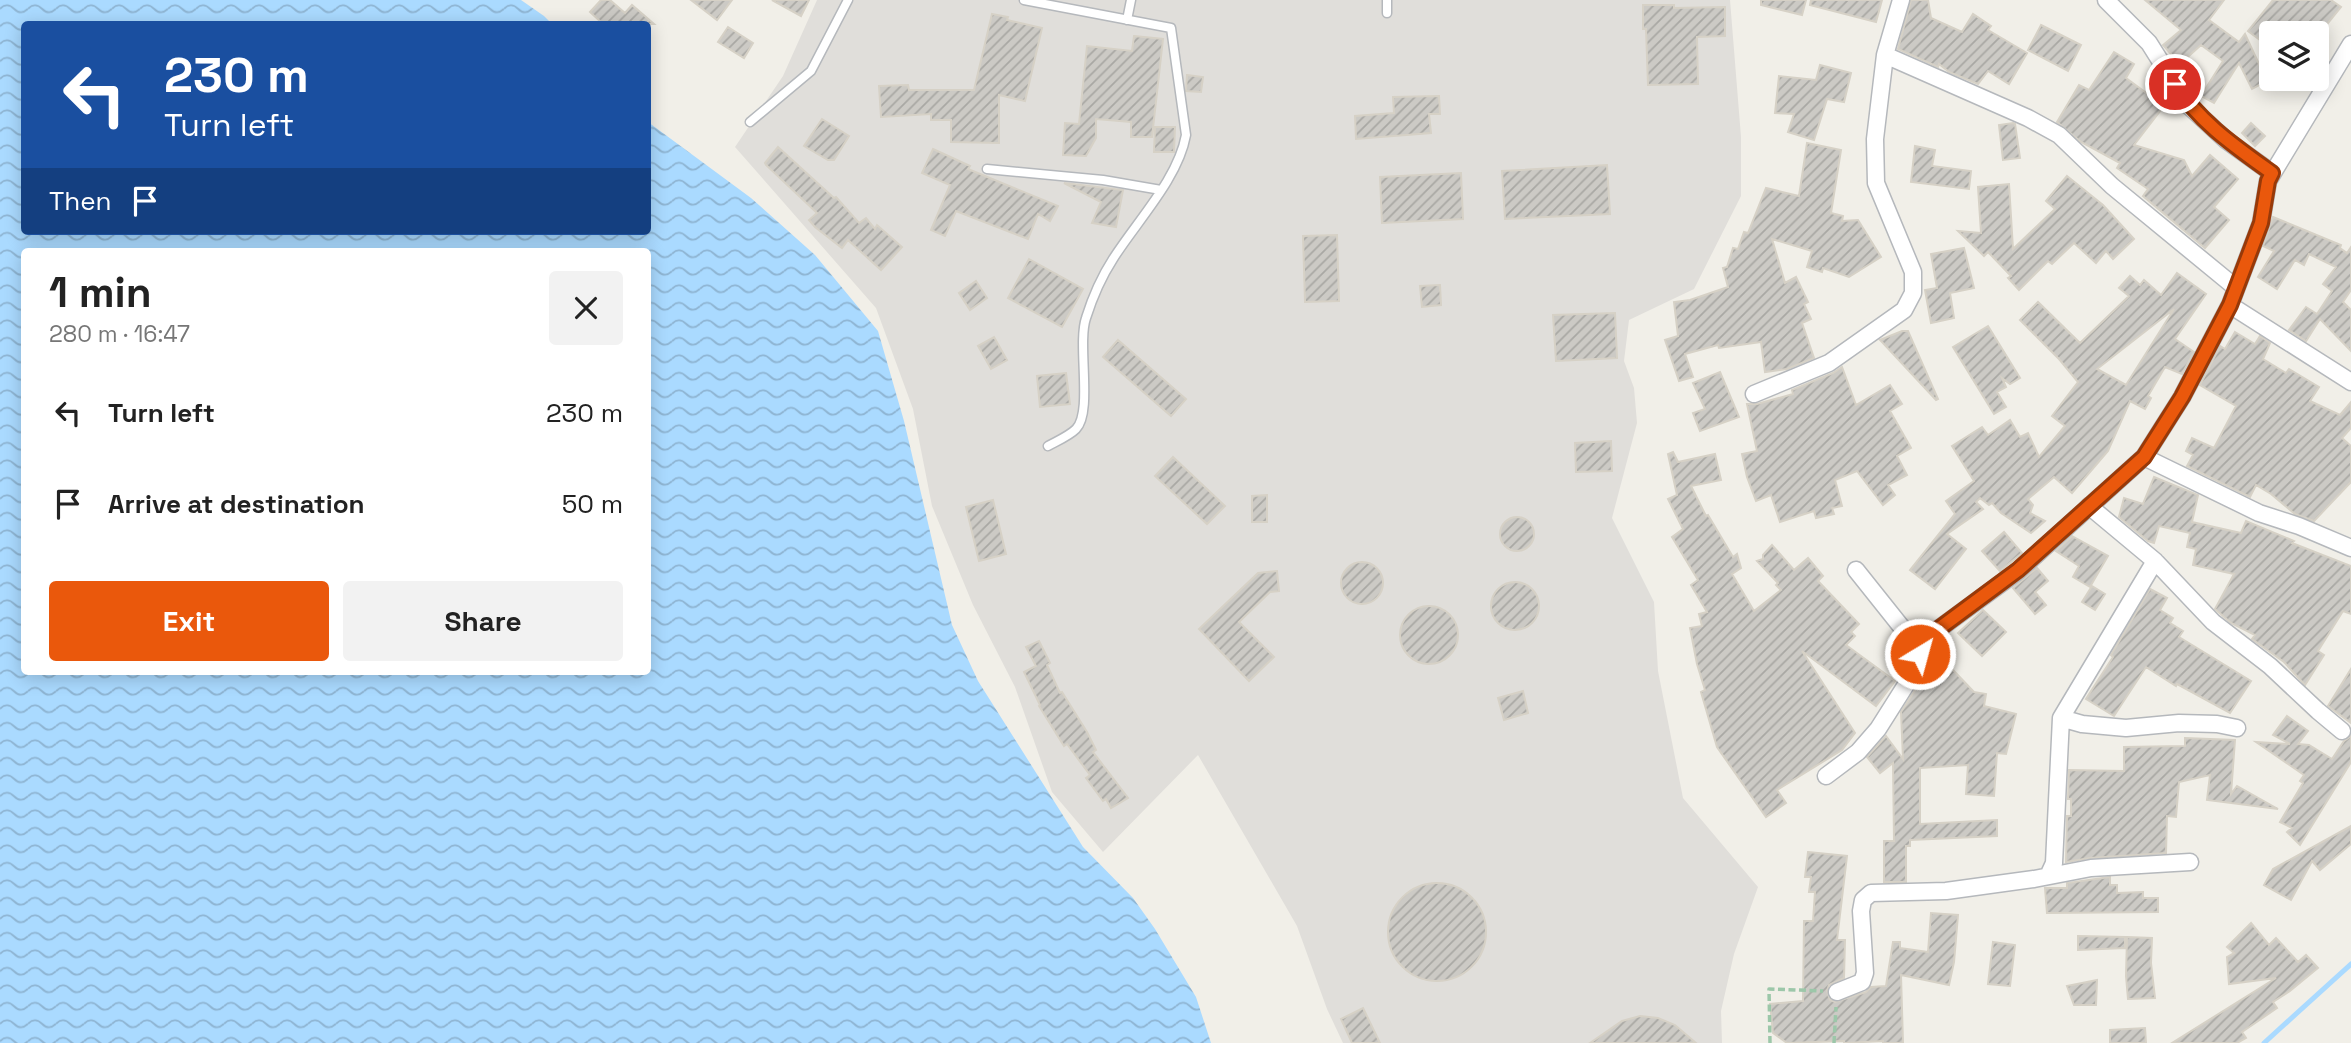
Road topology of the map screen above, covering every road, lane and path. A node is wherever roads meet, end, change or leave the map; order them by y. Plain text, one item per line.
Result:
1 (848, 0) edge
2 (1024, 0) edge
3 (1131, 0) edge
4 (1387, 0) edge
5 (1901, 0) edge
6 (2106, 0) edge
7 (1387, 13) dead end
8 (1127, 20) junction
9 (2351, 44) edge
10 (1885, 55) junction
11 (750, 122) dead end
12 (987, 169) dead end
13 (2272, 173) junction
14 (1161, 190) junction
15 (2235, 287) junction
16 (2230, 305) junction
17 (2351, 382) edge
18 (1754, 394) dead end
19 (1048, 446) dead end
20 (2144, 457) junction
21 (2089, 506) junction
22 (2351, 548) edge
23 (2155, 561) junction
24 (1856, 570) dead end
25 (1925, 639) junction
26 (2061, 718) junction
27 (2237, 727) dead end
28 (2342, 731) dead end
29 (1826, 776) dead end
30 (2190, 862) dead end
31 (2048, 876) junction
32 (1837, 992) junction
33 (1770, 1043) edge
34 (1834, 1043) edge

1 - 11 lane
2 - 8 lane
3 - 8 lane
4 - 7 lane
5 - 10 street
6 - 13 street
8 - 14 lane
9 - 13 street
10 - 15 street
10 - 18 street
12 - 14 lane
13 - 15 street
14 - 19 lane
15 - 16 street
16 - 17 street
16 - 20 street
20 - 21 street
20 - 22 street
21 - 23 street
21 - 25 street
23 - 26 street
23 - 28 street
24 - 25 street
25 - 29 street
26 - 27 street
26 - 31 street
30 - 31 street
31 - 32 street
32 - 33 path
32 - 34 path

